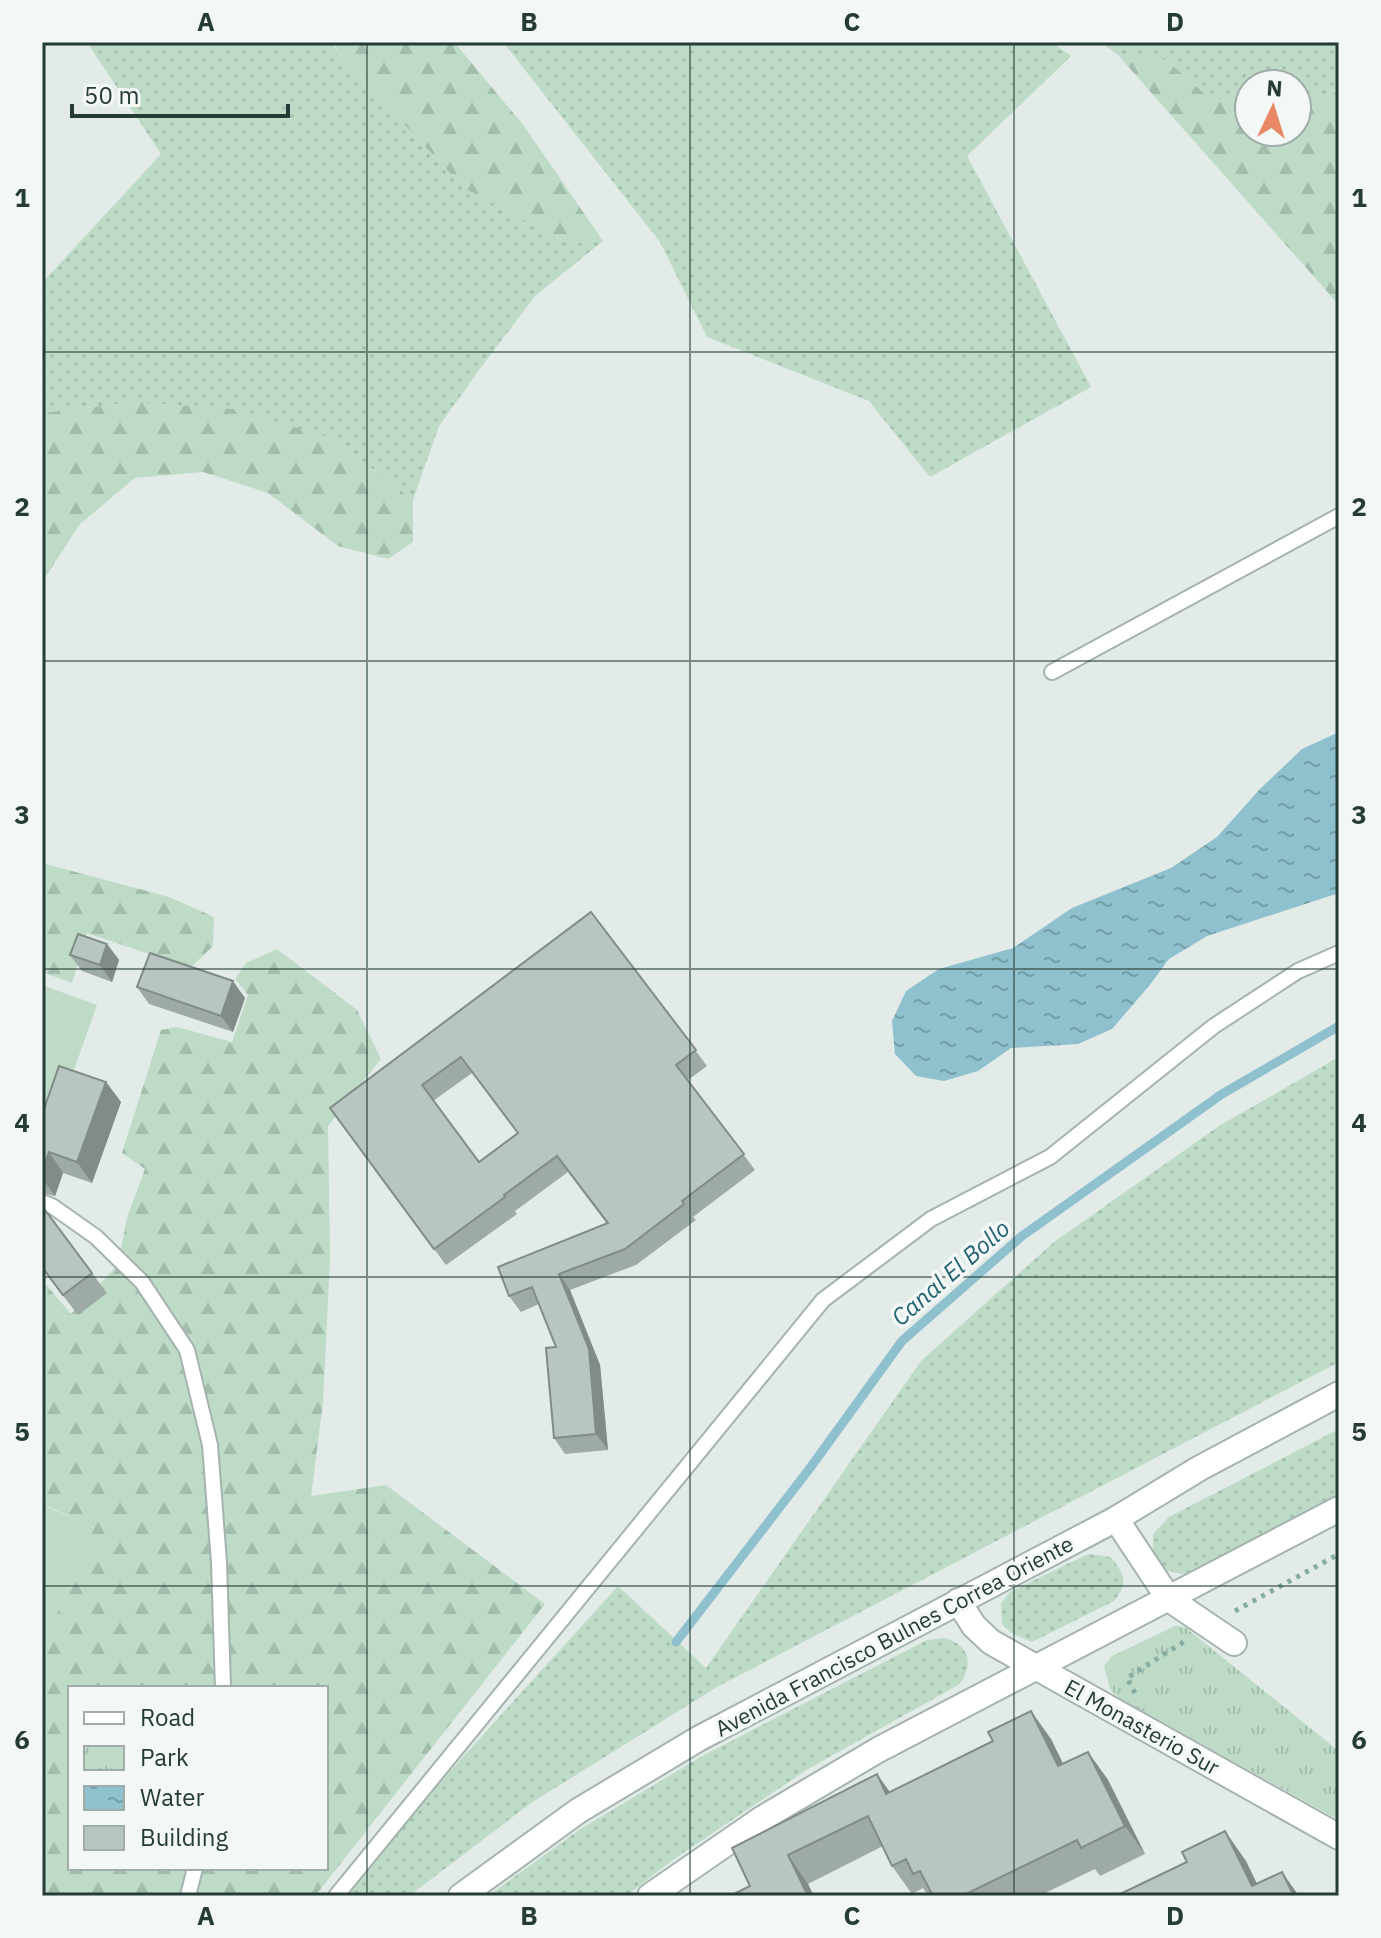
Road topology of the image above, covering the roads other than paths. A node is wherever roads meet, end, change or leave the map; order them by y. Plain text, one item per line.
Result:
1 (1339, 516) edge
2 (1052, 672) dead end
3 (1339, 953) edge
4 (42, 1202) edge
5 (1339, 1394) edge
6 (1339, 1509) edge
7 (1116, 1519) junction
8 (1169, 1599) junction
9 (958, 1601) junction
10 (1234, 1643) dead end
11 (1035, 1667) junction
12 (223, 1686) edge
13 (1339, 1837) edge
14 (194, 1870) edge
15 (188, 1896) edge
16 (336, 1896) edge
17 (461, 1896) edge
18 (650, 1896) edge

1 - 2 lane
3 - 16 lane
4 - 12 lane
5 - 7 street, Avenida Francisco Bulnes Correa Oriente
6 - 8 street
7 - 8 street
7 - 9 street, Avenida Francisco Bulnes Correa Oriente
8 - 10 street
8 - 11 street
9 - 11 street, El Monasterio Sur
9 - 17 street, Avenida Francisco Bulnes Correa Oriente
11 - 13 street, El Monasterio Sur
11 - 18 street
14 - 15 lane

